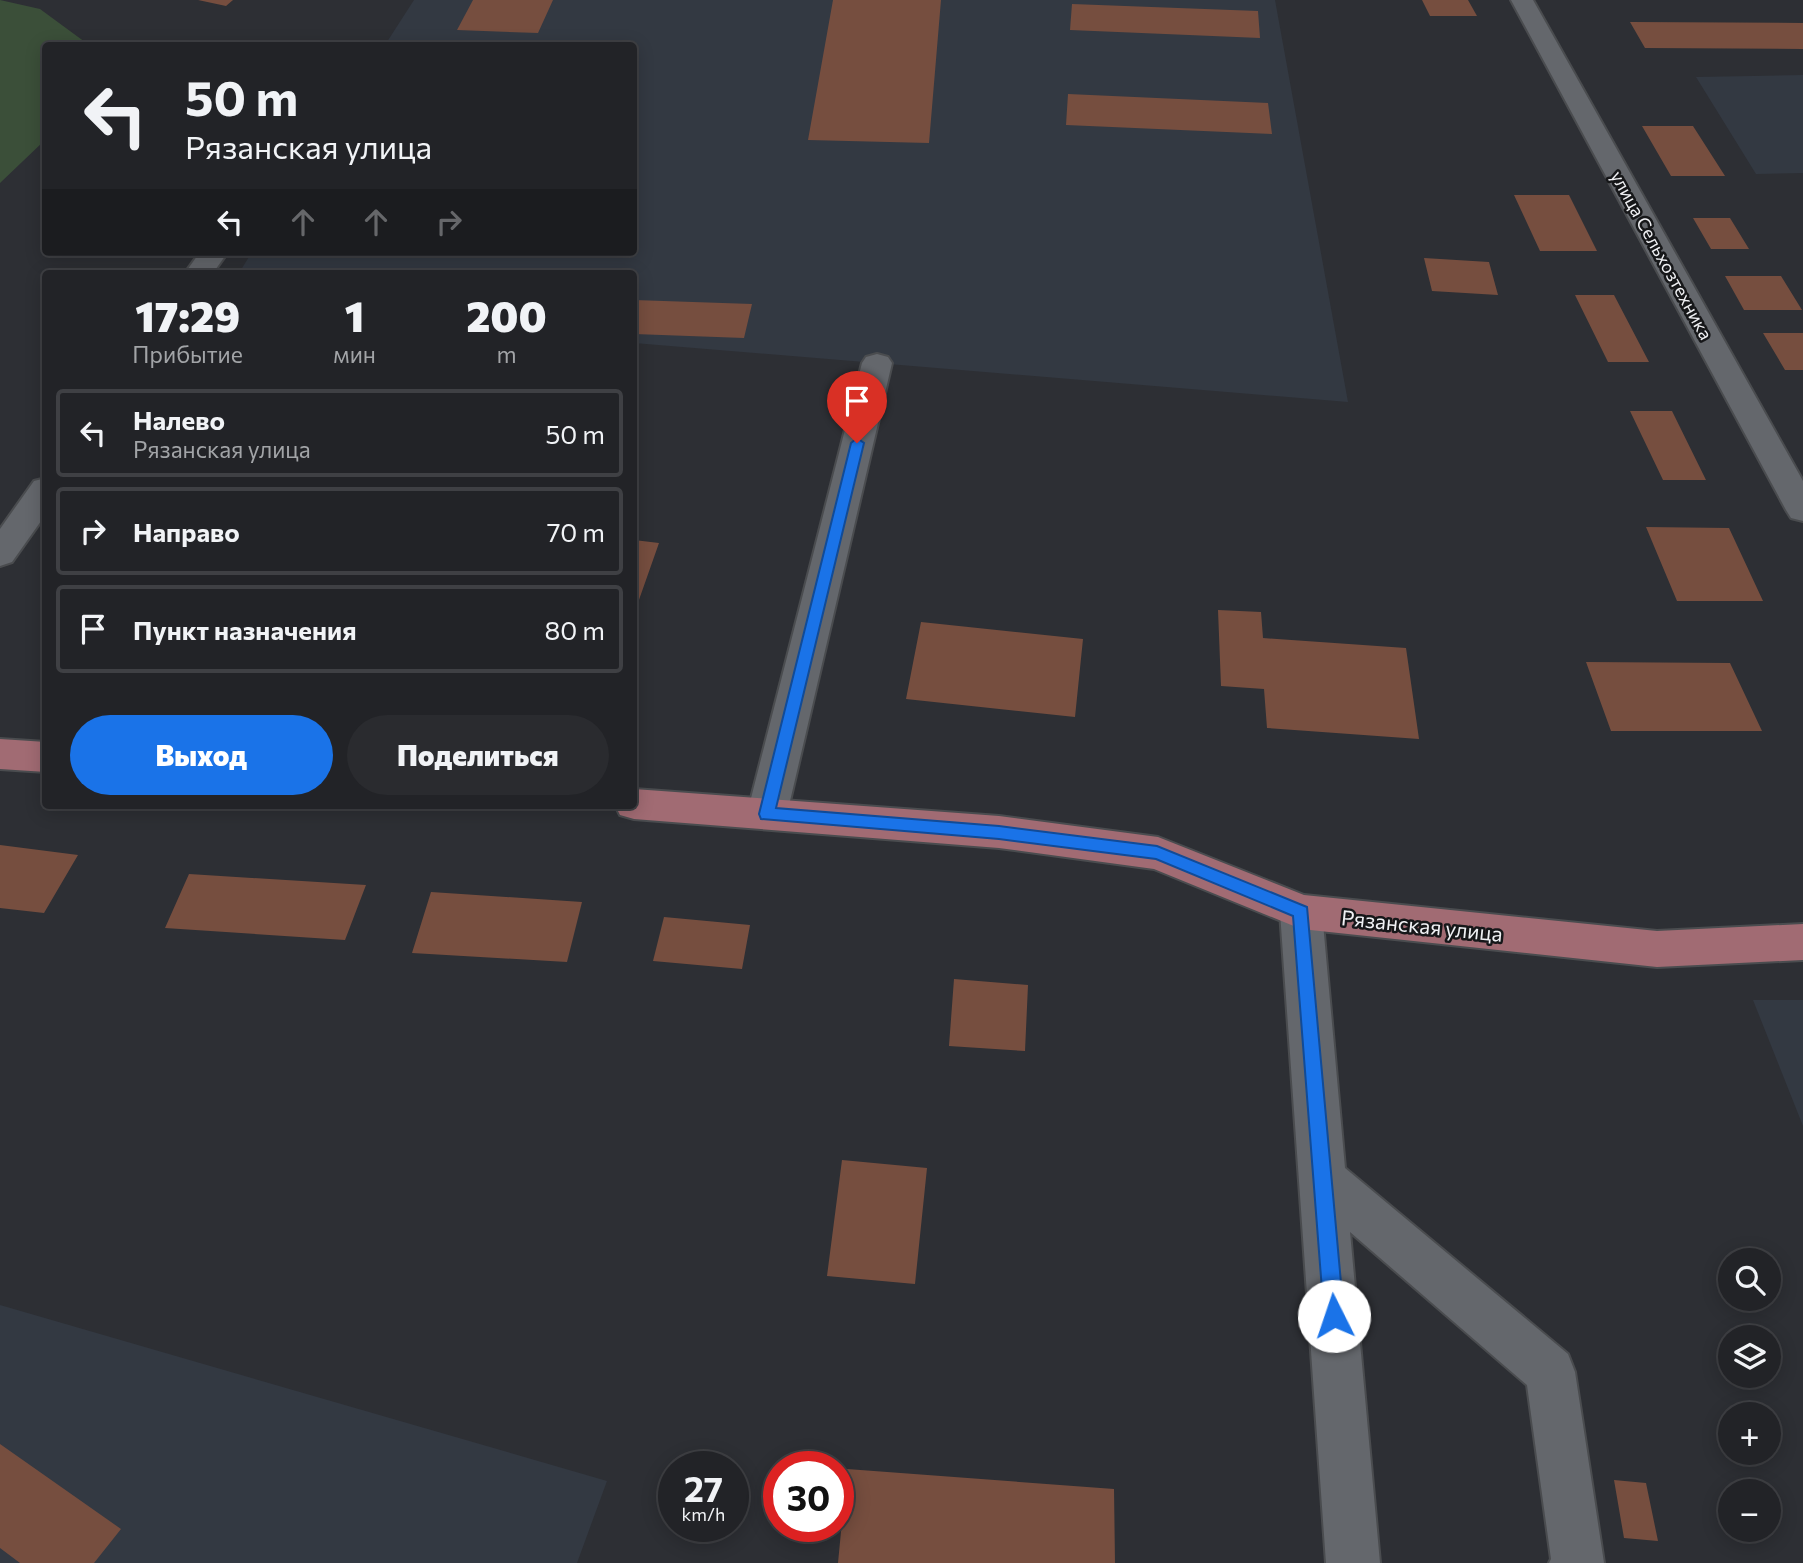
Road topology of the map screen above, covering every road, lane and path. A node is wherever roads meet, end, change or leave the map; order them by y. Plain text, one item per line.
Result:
1 (1522, 0) edge
2 (877, 363) dead end
3 (42, 495) edge
4 (1803, 510) edge
5 (0, 554) edge
6 (0, 754) edge
7 (42, 757) edge
8 (637, 804) edge
9 (767, 814) junction
10 (1301, 912) junction
11 (1803, 942) edge
12 (1323, 1179) junction
13 (1353, 1563) edge
14 (1576, 1563) edge

1 - 4 street, улица Сельхозтехника
2 - 9 street
3 - 5 street
6 - 7 main road
8 - 9 main road, Рязанская улица
9 - 10 main road, Рязанская улица
10 - 11 main road, Рязанская улица
10 - 12 street
12 - 13 street
12 - 14 street

